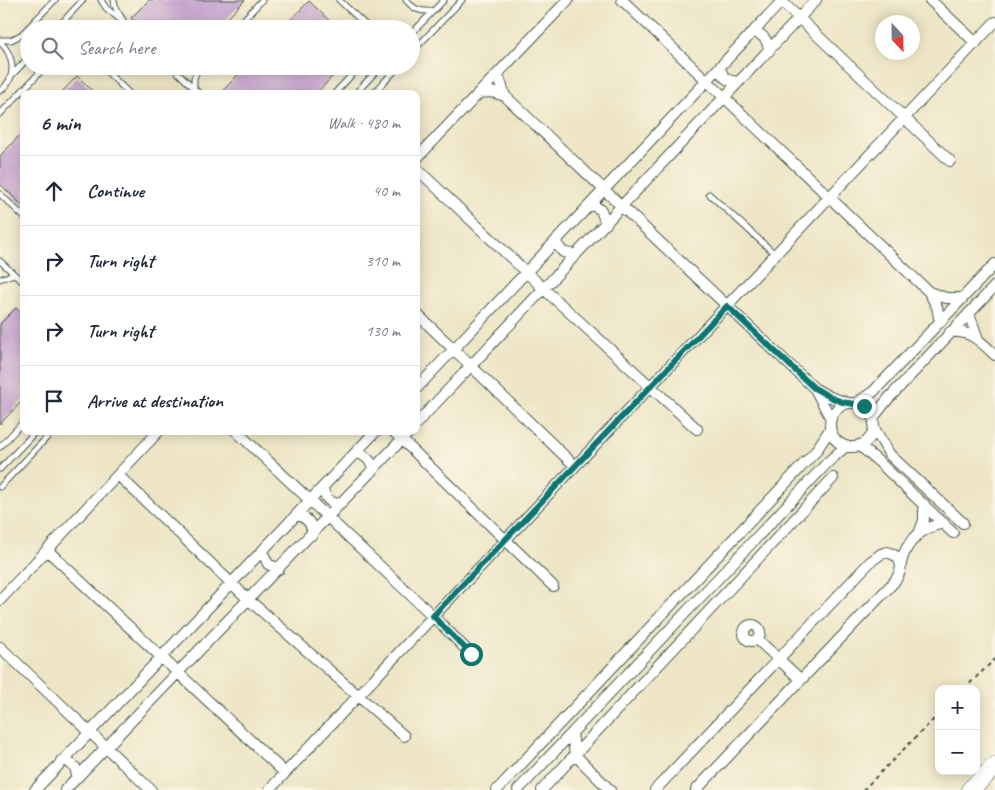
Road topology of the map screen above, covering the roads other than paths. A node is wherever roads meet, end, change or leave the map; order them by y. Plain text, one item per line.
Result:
1 (55, 0) edge
2 (83, 0) edge
3 (101, 0) edge
4 (114, 0) edge
5 (262, 0) edge
6 (339, 0) edge
7 (406, 0) edge
8 (444, 0) edge
9 (462, 0) edge
10 (568, 0) edge
11 (622, 0) edge
12 (782, 0) edge
13 (816, 0) edge
14 (930, 0) edge
15 (434, 10) junction
16 (800, 18) junction
17 (36, 20) edge
18 (64, 20) edge
19 (122, 20) edge
20 (124, 20) edge
21 (243, 20) edge
22 (360, 20) edge
23 (995, 22) edge
24 (420, 25) edge
25 (753, 32) junction
26 (20, 36) edge
27 (0, 41) edge
28 (976, 42) junction
29 (420, 44) edge
30 (769, 50) junction
31 (20, 67) edge
32 (720, 67) junction
33 (498, 74) junction
34 (37, 75) edge
35 (110, 75) edge
36 (180, 75) edge
37 (195, 75) edge
38 (352, 75) edge
39 (373, 75) edge
40 (391, 75) edge
41 (12, 76) junction
42 (707, 81) junction
43 (740, 81) junction
44 (194, 88) joint
45 (0, 90) edge
46 (23, 90) edge
47 (126, 90) edge
48 (338, 90) edge
49 (359, 90) edge
50 (377, 90) edge
51 (20, 93) edge
52 (478, 94) junction
53 (505, 96) junction
54 (724, 98) junction
55 (0, 114) edge
56 (905, 117) junction
57 (420, 156) edge
58 (950, 160) dead end
59 (420, 172) edge
60 (605, 190) junction
61 (0, 194) edge
62 (710, 194) dead end
63 (829, 198) junction
64 (591, 204) junction
65 (622, 206) junction
66 (20, 213) edge
67 (606, 224) junction
68 (555, 242) junction
69 (776, 254) junction
70 (576, 255) junction
71 (0, 261) edge
72 (995, 264) edge
73 (526, 272) junction
74 (14, 274) junction
75 (0, 279) edge
76 (20, 279) edge
77 (995, 286) edge
78 (544, 289) junction
79 (929, 292) junction
80 (963, 298) junction
81 (727, 306) junction
82 (969, 314) junction
83 (420, 317) edge
84 (940, 322) junction
85 (950, 332) junction
86 (978, 339) junction
87 (454, 349) junction
88 (995, 356) edge
89 (471, 366) junction
90 (420, 385) edge
91 (650, 387) junction
92 (814, 388) junction
93 (852, 403) junction
94 (420, 420) edge
95 (874, 423) junction
96 (830, 424) junction
97 (20, 426) edge
98 (697, 429) dead end
99 (32, 435) edge
100 (49, 435) edge
101 (155, 435) edge
102 (240, 435) edge
103 (372, 435) edge
104 (397, 435) edge
105 (406, 435) edge
106 (402, 440) junction
107 (846, 446) junction
108 (859, 446) junction
109 (0, 447) edge
110 (356, 452) junction
111 (575, 466) junction
112 (0, 469) edge
113 (374, 469) junction
114 (118, 475) junction
115 (834, 478) dead end
116 (323, 487) junction
117 (0, 488) edge
118 (310, 500) junction
119 (341, 504) junction
120 (924, 504) junction
121 (296, 515) junction
122 (328, 518) junction
123 (963, 523) dead end
124 (944, 524) junction
125 (953, 533) dead end
126 (918, 534) junction
127 (312, 535) junction
128 (505, 540) junction
129 (910, 543) junction
130 (47, 550) junction
131 (262, 551) junction
132 (887, 552) junction
133 (901, 563) junction
134 (279, 569) junction
135 (232, 583) junction
136 (553, 586) dead end
137 (707, 590) junction
138 (0, 600) edge
139 (249, 600) junction
140 (718, 601) junction
141 (433, 616) junction
142 (757, 639) dead end
143 (0, 647) edge
144 (471, 654) dead end
145 (162, 657) junction
146 (779, 659) junction
147 (179, 673) junction
148 (801, 680) junction
149 (357, 696) junction
150 (90, 732) junction
151 (572, 733) junction
152 (404, 736) dead end
153 (107, 748) junction
154 (552, 754) junction
155 (575, 755) junction
156 (62, 761) junction
157 (995, 766) edge
158 (285, 773) junction
159 (77, 776) junction
160 (35, 790) edge
161 (65, 790) edge
162 (151, 790) edge
163 (268, 790) edge
164 (497, 790) edge
165 (518, 790) edge
166 (542, 790) edge
167 (610, 790) edge
168 (655, 790) edge
169 (696, 790) edge
170 (970, 790) edge

1 - 17 lane
2 - 18 lane
3 - 19 lane
4 - 20 lane
5 - 21 lane
6 - 22 lane
7 - 15 lane
8 - 15 lane
9 - 29 lane
10 - 33 street
11 - 42 street
12 - 16 street
12 - 25 street
13 - 16 street
14 - 28 street
15 - 24 lane
16 - 30 street
16 - 56 street
23 - 28 street
25 - 30 street
25 - 32 street
26 - 27 lane
27 - 41 lane
28 - 56 street
30 - 43 street
31 - 41 lane
32 - 42 street
32 - 43 street
33 - 52 street
33 - 53 street
34 - 46 lane
35 - 47 lane
36 - 44 lane
37 - 44 lane
38 - 48 lane
39 - 49 lane
40 - 50 lane
41 - 45 lane
42 - 54 street
42 - 60 street
43 - 54 street
51 - 55 lane
52 - 53 street
52 - 57 street
53 - 60 street
54 - 63 street
54 - 65 street
56 - 58 street
56 - 63 street
59 - 73 street
60 - 64 street
60 - 65 street
61 - 66 lane
62 - 69 lane
63 - 69 street
63 - 79 street
64 - 67 street
64 - 68 street
65 - 67 street
65 - 81 street
67 - 70 street
68 - 70 street
68 - 73 street
69 - 81 street
70 - 78 street
71 - 74 lane
72 - 80 street
73 - 78 street
73 - 87 street
74 - 75 lane
74 - 76 lane
77 - 82 street
78 - 89 street
78 - 91 street
79 - 80 street
79 - 84 street
80 - 84 street
81 - 91 street
81 - 92 street
82 - 85 street
82 - 86 street
83 - 87 street
84 - 93 street
85 - 86 street
85 - 95 street
86 - 88 street
87 - 89 street
87 - 90 street
89 - 94 street
89 - 111 street
91 - 98 street
91 - 111 street
92 - 93 street
92 - 96 street
93 - 95 street
93 - 96 street
95 - 108 street
95 - 123 street
96 - 107 street
96 - 164 street
97 - 109 lane
99 - 112 lane
100 - 117 lane
101 - 114 street
102 - 118 street
103 - 110 street
104 - 106 street
105 - 106 street
106 - 113 street
106 - 128 street
107 - 108 street
107 - 137 street
108 - 120 street
110 - 113 street
110 - 116 street
111 - 128 street
113 - 119 street
114 - 130 street
114 - 135 street
115 - 140 street
116 - 118 street
116 - 119 street
118 - 121 street
118 - 122 street
119 - 122 street
120 - 124 street
120 - 126 street
121 - 127 street
121 - 131 street
122 - 127 street
122 - 141 street
124 - 125 street
124 - 126 street
126 - 129 street
127 - 134 street
128 - 136 street
128 - 141 street
129 - 132 street
129 - 133 street
130 - 138 street
130 - 145 street
131 - 134 street
131 - 135 street
132 - 133 street
132 - 146 street
133 - 148 street
134 - 139 street
135 - 139 street
135 - 145 street
137 - 140 street
137 - 151 street
139 - 147 street
139 - 149 street
140 - 155 street
141 - 144 street
141 - 149 street
142 - 146 street
143 - 150 street
145 - 147 street
145 - 150 street
146 - 148 street
146 - 168 street
147 - 153 street
147 - 158 street
148 - 169 street
149 - 152 street
149 - 158 street
150 - 153 street
150 - 156 street
151 - 154 street
151 - 155 street
153 - 159 street
153 - 162 street
154 - 155 street
154 - 165 street
155 - 166 street
155 - 167 street
156 - 159 street
156 - 160 street
157 - 170 highway
158 - 163 street
159 - 161 street

